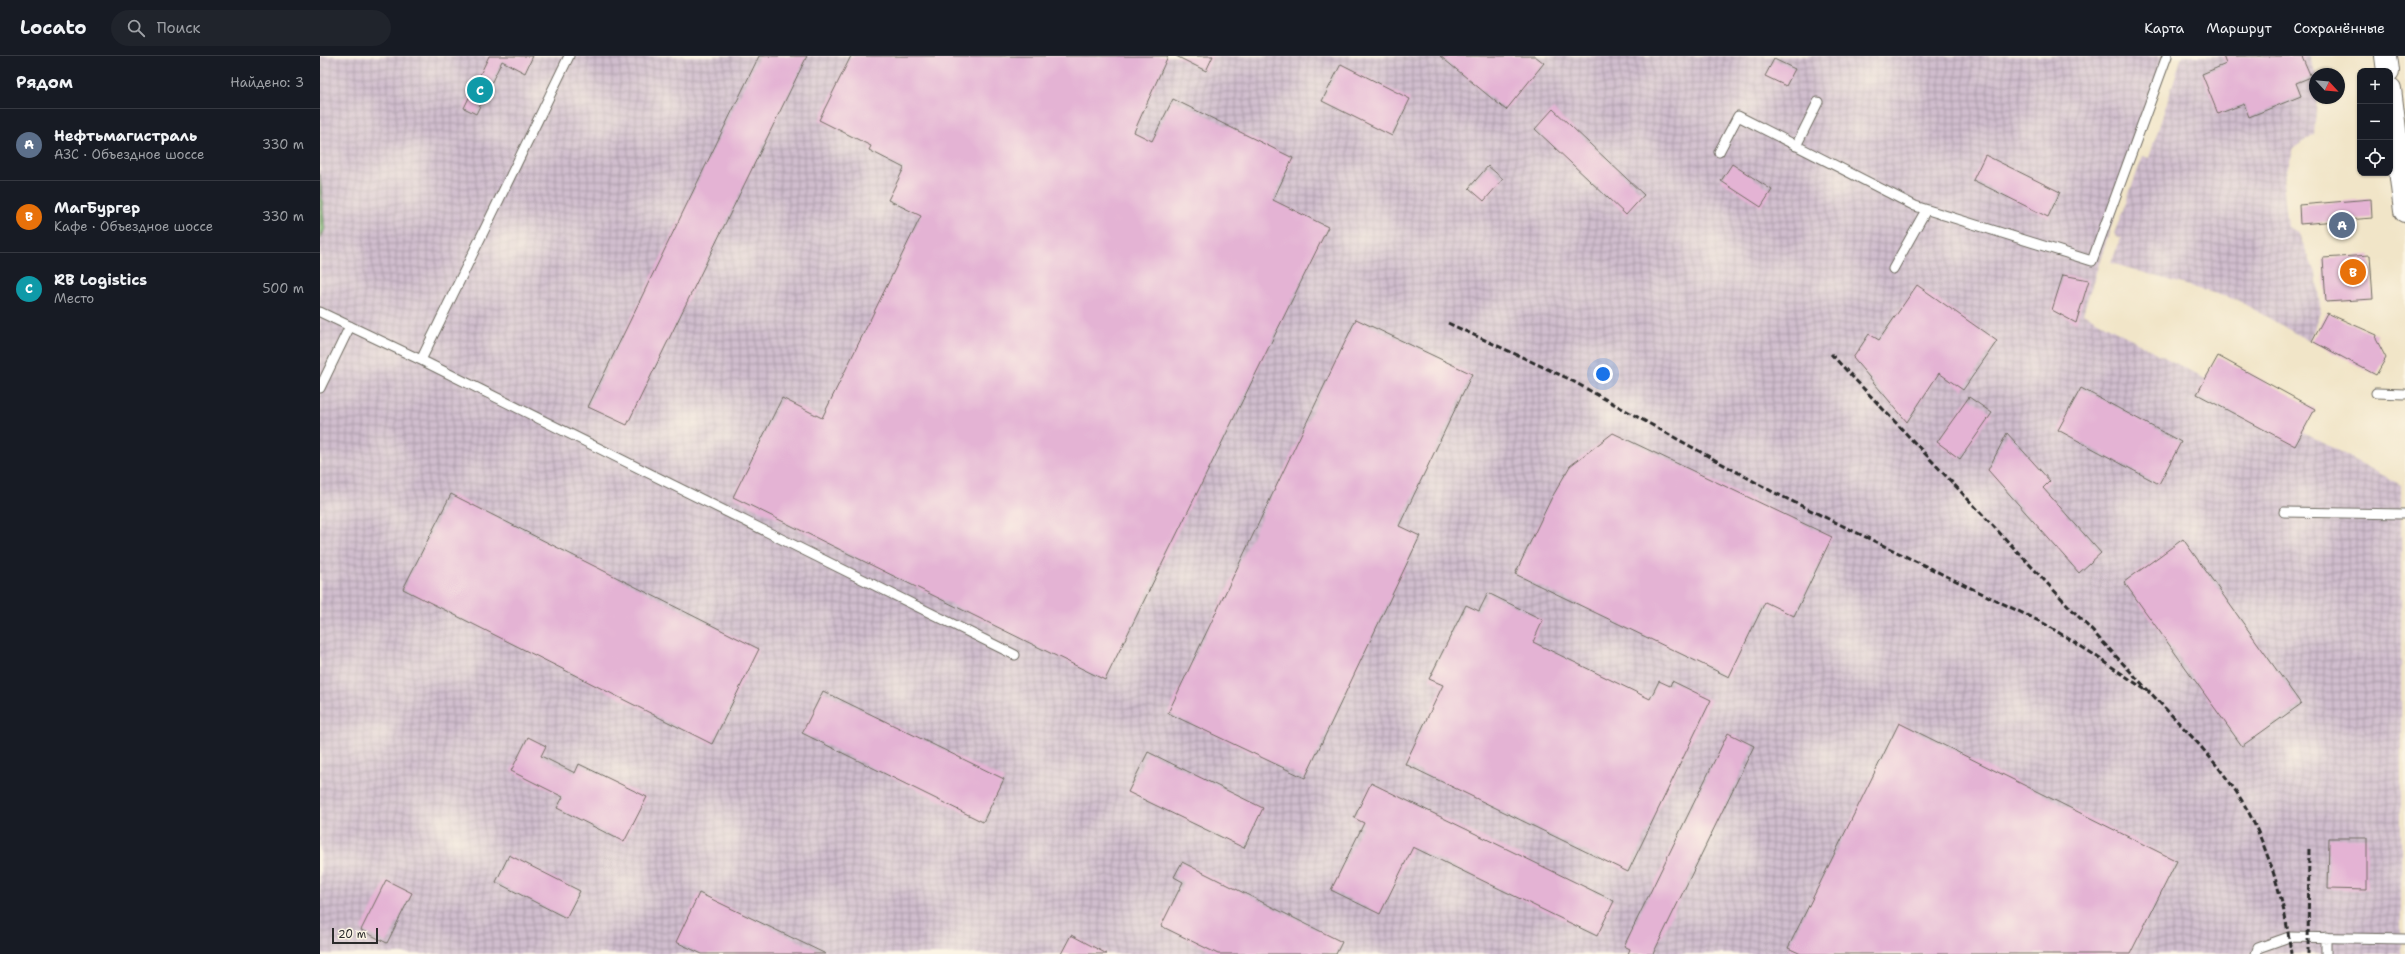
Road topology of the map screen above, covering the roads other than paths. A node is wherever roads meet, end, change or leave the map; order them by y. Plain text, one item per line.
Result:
1 (569, 56) edge
2 (2167, 56) edge
3 (2386, 56) edge
4 (2388, 68) edge
5 (1818, 102) dead end
6 (2392, 104) edge
7 (1796, 146) junction
8 (1719, 152) dead end
9 (1926, 210) junction
10 (2405, 211) edge
11 (1893, 269) dead end
12 (320, 312) edge
13 (350, 326) junction
14 (421, 360) junction
15 (320, 388) edge
16 (2376, 393) dead end
17 (2405, 394) edge
18 (2284, 512) dead end
19 (2405, 514) edge
20 (1015, 655) dead end
21 (2326, 937) junction
22 (2405, 939) edge
23 (2256, 954) edge
24 (2326, 954) edge

1 - 14 lane
2 - 9 lane
3 - 4 main road
5 - 7 lane
6 - 10 main road
7 - 8 lane
7 - 9 lane
9 - 11 lane
12 - 13 lane
13 - 14 lane
13 - 15 lane
14 - 20 lane
16 - 17 lane
18 - 19 lane
21 - 22 lane
21 - 23 lane
21 - 24 lane

